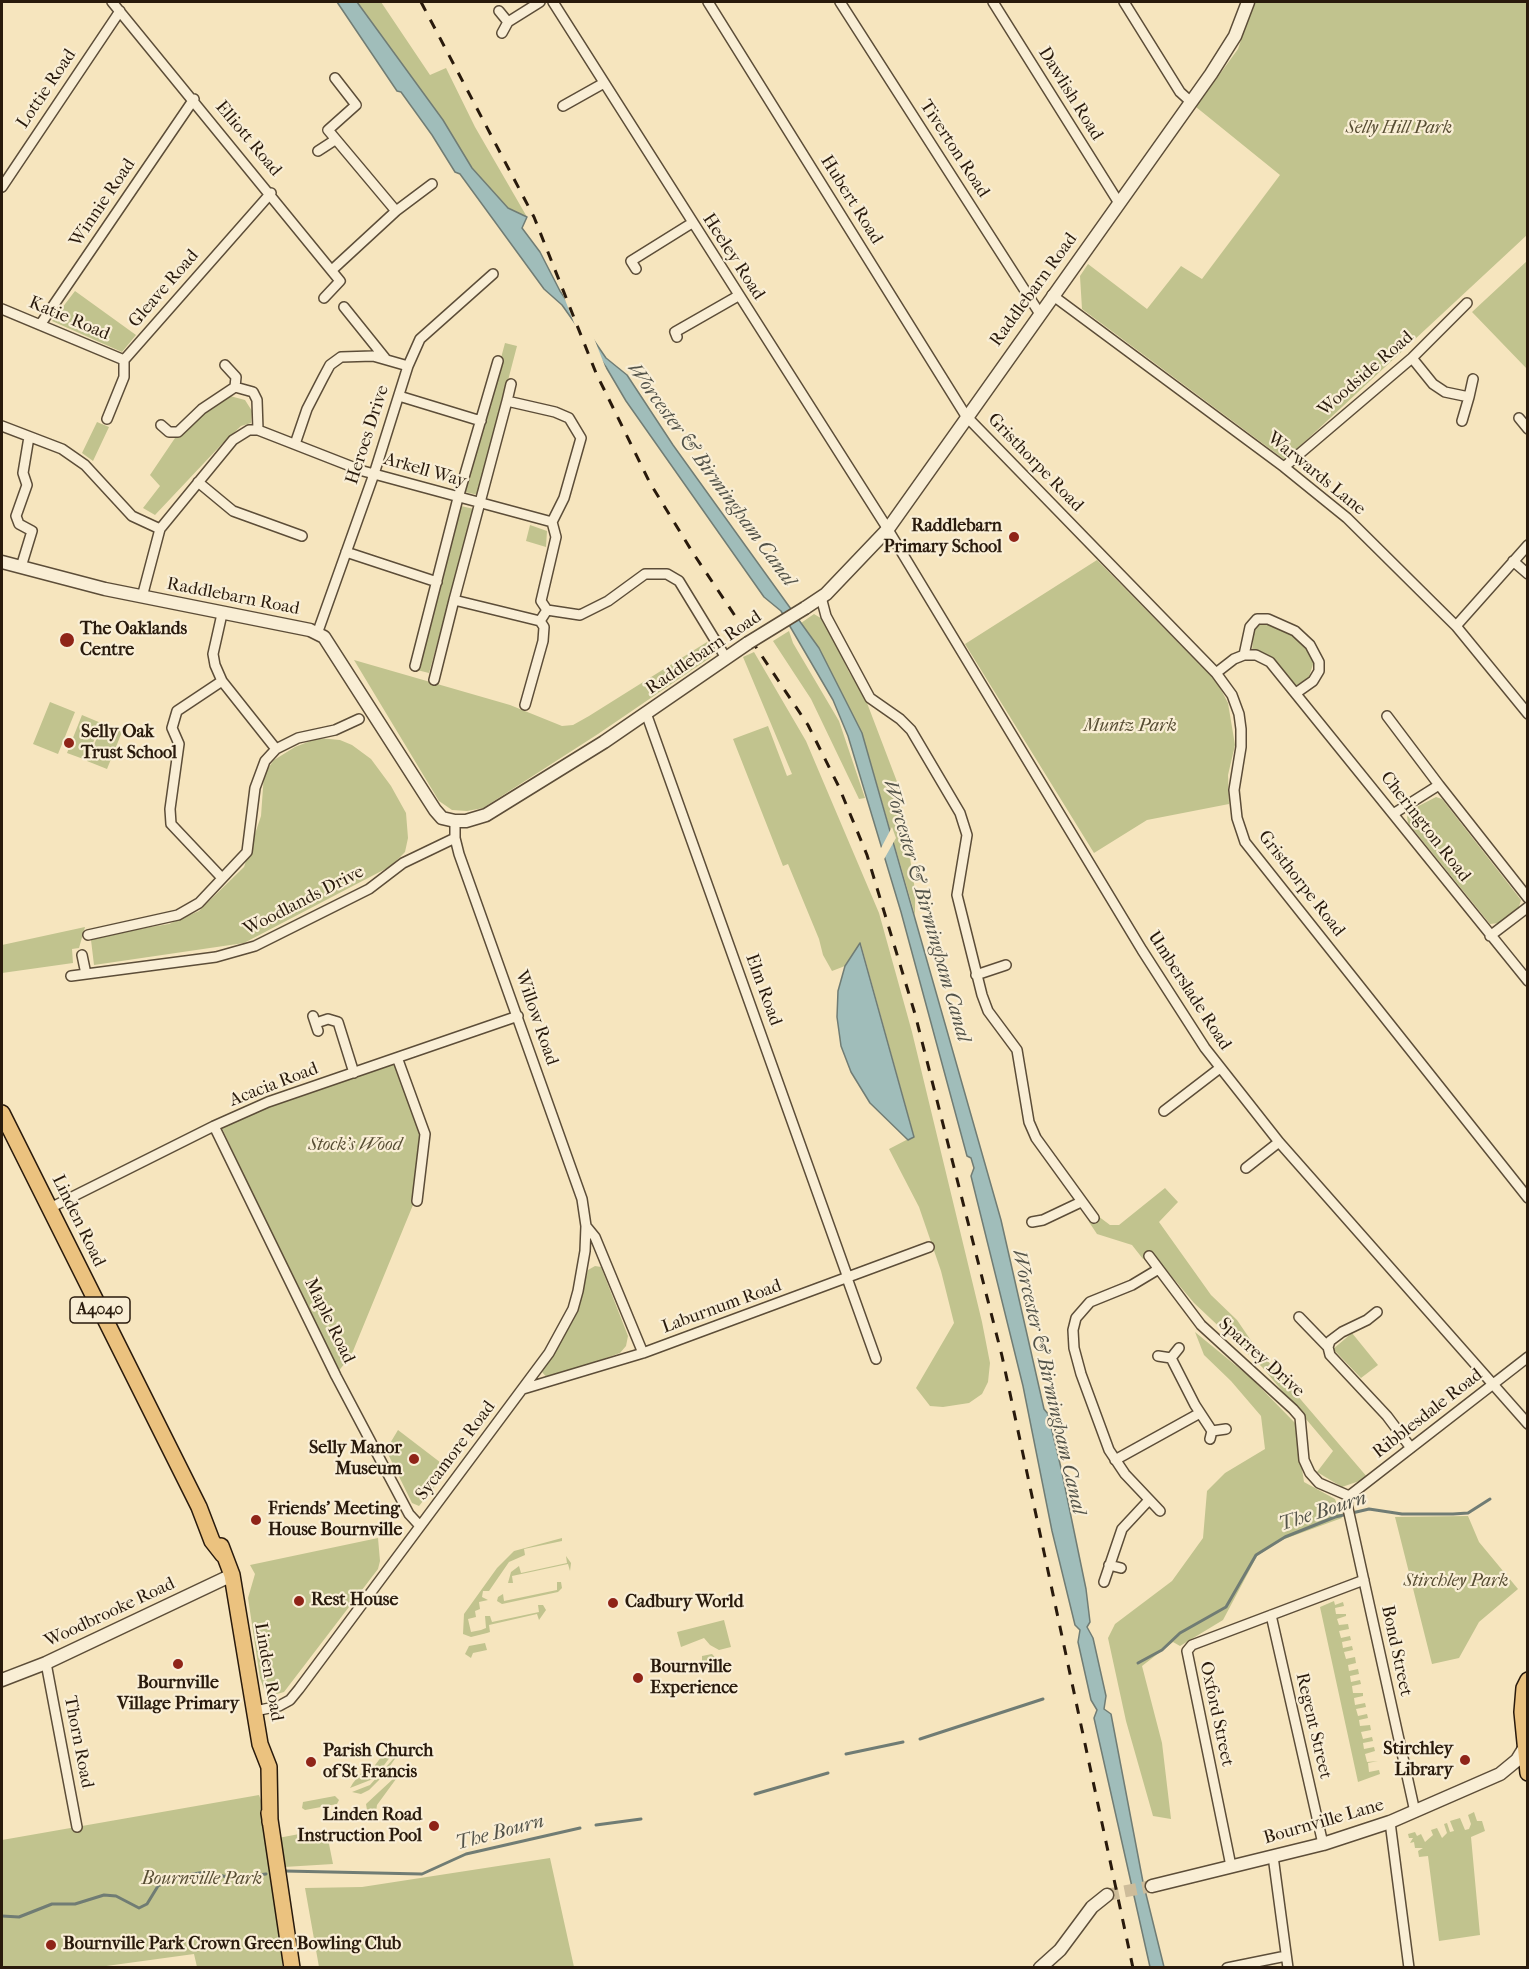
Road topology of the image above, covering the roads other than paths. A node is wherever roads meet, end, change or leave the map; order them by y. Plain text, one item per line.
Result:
1 (112, 2) edge
2 (540, 2) edge
3 (553, 2) edge
4 (708, 2) edge
5 (840, 2) edge
6 (993, 2) edge
7 (1124, 2) edge
8 (1248, 2) edge
9 (120, 11) junction
10 (499, 11) dead end
11 (508, 22) junction
12 (502, 33) dead end
13 (335, 78) dead end
14 (604, 83) junction
15 (194, 99) junction
16 (1191, 102) junction
17 (563, 106) dead end
18 (335, 140) junction
19 (318, 151) dead end
20 (432, 184) dead end
21 (2, 187) edge
22 (271, 193) junction
23 (1119, 203) junction
24 (396, 212) junction
25 (692, 223) junction
26 (636, 269) dead end
27 (332, 270) junction
28 (493, 274) dead end
29 (1052, 295) junction
30 (738, 296) junction
31 (324, 298) dead end
32 (1467, 303) dead end
33 (344, 307) dead end
34 (2, 309) edge
35 (1040, 314) junction
36 (40, 325) junction
37 (677, 337) dead end
38 (385, 358) junction
39 (1412, 358) junction
40 (124, 360) junction
41 (498, 361) dead end
42 (225, 365) dead end
43 (408, 366) junction
44 (1473, 380) dead end
45 (511, 384) dead end
46 (236, 387) junction
47 (399, 396) junction
48 (1469, 397) junction
49 (507, 401) junction
50 (966, 416) junction
51 (1519, 418) dead end
52 (107, 419) dead end
53 (481, 421) junction
54 (1462, 421) dead end
55 (161, 425) dead end
56 (2, 426) edge
57 (1527, 429) edge
58 (258, 430) junction
59 (29, 437) junction
60 (296, 444) junction
61 (1284, 467) junction
62 (374, 474) junction
63 (198, 482) junction
64 (458, 498) junction
65 (481, 504) junction
66 (552, 522) junction
67 (160, 529) junction
68 (888, 529) junction
69 (302, 536) dead end
70 (1527, 545) edge
71 (346, 552) junction
72 (1513, 561) junction
73 (2, 562) edge
74 (21, 567) junction
75 (1527, 574) edge
76 (437, 582) junction
77 (455, 596) junction
78 (142, 597) junction
79 (821, 597) junction
80 (547, 610) junction
81 (222, 614) junction
82 (540, 621) junction
83 (1456, 626) junction
84 (317, 634) junction
85 (1244, 655) junction
86 (726, 658) junction
87 (415, 666) dead end
88 (1216, 673) junction
89 (434, 680) dead end
90 (222, 681) junction
91 (1296, 693) junction
92 (525, 705) dead end
93 (646, 713) junction
94 (1527, 714) edge
95 (1387, 716) dead end
96 (359, 719) dead end
97 (276, 750) junction
98 (1439, 785) junction
99 (1393, 814) junction
100 (455, 821) junction
101 (455, 838) junction
102 (222, 878) junction
103 (1527, 898) edge
104 (1527, 907) edge
105 (88, 935) dead end
106 (1490, 936) junction
107 (82, 955) dead end
108 (1008, 963) dead end
109 (86, 974) junction
110 (976, 975) junction
111 (71, 976) dead end
112 (1527, 981) edge
113 (518, 1016) junction
114 (316, 1023) dead end
115 (398, 1060) junction
116 (1220, 1068) junction
117 (354, 1074) junction
118 (1164, 1111) dead end
119 (2, 1113) edge
120 (214, 1126) junction
121 (1279, 1142) junction
122 (1246, 1168) dead end
123 (1527, 1198) edge
124 (417, 1201) dead end
125 (1081, 1202) junction
126 (50, 1208) junction
127 (1094, 1218) dead end
128 (1043, 1220) junction
129 (1032, 1222) dead end
130 (586, 1226) junction
131 (1046, 1231) dead end
132 (929, 1247) dead end
133 (1149, 1256) dead end
134 (583, 1268) joint
135 (1156, 1270) junction
136 (847, 1278) junction
137 (1377, 1312) dead end
138 (1299, 1317) dead end
139 (1328, 1347) junction
140 (1179, 1348) dead end
141 (643, 1353) junction
142 (1158, 1356) dead end
143 (1171, 1358) junction
144 (1527, 1358) edge
145 (876, 1359) dead end
146 (1492, 1385) junction
147 (523, 1389) junction
148 (1200, 1413) junction
149 (1527, 1424) edge
150 (1226, 1429) dead end
151 (1411, 1448) junction
152 (1115, 1460) junction
153 (1149, 1500) junction
154 (1348, 1500) junction
155 (1160, 1511) dead end
156 (420, 1526) junction
157 (1109, 1565) junction
158 (1121, 1568) dead end
159 (232, 1575) junction
160 (1364, 1580) junction
161 (1104, 1582) dead end
162 (1271, 1615) junction
163 (46, 1663) junction
164 (2, 1680) edge
165 (1527, 1680) edge
166 (255, 1711) junction
167 (1525, 1747) junction
168 (1527, 1773) edge
169 (1500, 1774) junction
170 (1414, 1812) junction
171 (1390, 1822) junction
172 (77, 1827) dead end
173 (1323, 1844) junction
174 (1273, 1856) junction
175 (1231, 1866) junction
176 (1152, 1886) tunnel mouth
177 (1107, 1895) tunnel mouth
178 (1286, 1956) junction
179 (292, 1968) edge
180 (1040, 1968) edge
181 (1227, 1968) edge
182 (1288, 1968) edge
183 (1409, 1968) edge

1 - 9 street, Elliott Road
2 - 11 street
3 - 14 street, Heeley Road
4 - 50 street, Hubert Road
5 - 35 street, Tiverton Road
6 - 23 street, Dawlish Road
7 - 16 street
8 - 16 street, Raddlebarn Road
9 - 15 street, Elliott Road
9 - 21 street, Lottie Road
10 - 11 street
11 - 12 street
13 - 18 street
14 - 17 street
14 - 25 street, Heeley Road
15 - 22 street, Elliott Road
15 - 36 street, Winnie Road
16 - 23 street, Raddlebarn Road
18 - 19 street
18 - 24 street
20 - 24 street
22 - 27 street, Elliott Road
22 - 40 street, Gleave Road
23 - 29 street, Raddlebarn Road
24 - 27 street
25 - 26 street
25 - 30 street, Heeley Road
27 - 31 street
28 - 43 street, Heroes Drive
29 - 35 street, Raddlebarn Road
29 - 61 street, Warwards Lane
30 - 37 street
30 - 68 street, Heeley Road
32 - 39 street, Woodside Road
33 - 38 street
34 - 36 street, Katie Road
35 - 50 street, Raddlebarn Road
36 - 40 street, Katie Road
38 - 43 street
38 - 60 street
39 - 48 street
39 - 61 street, Woodside Road
40 - 52 street
41 - 53 street
42 - 46 street
43 - 47 street, Heroes Drive
44 - 48 street
45 - 49 street
46 - 55 street
46 - 58 street
47 - 53 street
47 - 62 street, Heroes Drive
48 - 54 street
49 - 65 street
49 - 66 street
50 - 68 street, Raddlebarn Road
50 - 88 street, Gristhorpe Road
51 - 57 street
53 - 64 street
56 - 59 street
58 - 60 street, Arkell Way
58 - 63 street
59 - 67 street
59 - 74 street
60 - 62 street, Arkell Way
61 - 83 street, Warwards Lane
62 - 64 street, Arkell Way
62 - 71 street, Heroes Drive
63 - 67 street
63 - 69 street
64 - 65 street, Arkell Way
64 - 76 street
65 - 66 street, Arkell Way
65 - 77 street
66 - 80 street
67 - 78 street
68 - 79 street, Raddlebarn Road
68 - 116 street, Umberslade Road
70 - 72 street
71 - 76 street
71 - 84 street, Heroes Drive
72 - 75 street
72 - 83 street
73 - 74 street, Raddlebarn Road
74 - 78 street, Raddlebarn Road
76 - 87 street
77 - 82 street
77 - 89 street
78 - 81 street, Raddlebarn Road
79 - 86 street, Raddlebarn Road, bridge
79 - 110 street
80 - 82 street
80 - 86 street
81 - 84 street, Raddlebarn Road
81 - 90 street
82 - 92 street
83 - 94 street, Warwards Lane
84 - 100 street, Raddlebarn Road
85 - 88 street
85 - 91 street, Cherington Road
85 - 91 street
86 - 93 street, Raddlebarn Road
88 - 123 street, Gristhorpe Road
90 - 97 street
90 - 102 street
91 - 99 street, Cherington Road
93 - 100 street, Raddlebarn Road
93 - 136 street, Elm Road
95 - 98 street
96 - 97 street
97 - 102 street
98 - 99 street
98 - 103 street
99 - 106 street, Cherington Road
100 - 101 street, Willow Road
101 - 109 street, Woodlands Drive
101 - 113 street, Willow Road
102 - 105 street
104 - 106 street
106 - 112 street, Cherington Road
107 - 109 street
108 - 110 street
109 - 111 street, Woodlands Drive
110 - 125 street
113 - 115 street, Acacia Road
113 - 130 street, Willow Road
114 - 117 street
115 - 117 street, Acacia Road
115 - 124 street
116 - 118 street
116 - 121 street, Umberslade Road
117 - 120 street, Acacia Road
119 - 126 main road, Linden Road / A4040
120 - 126 street, Acacia Road
120 - 156 street, Maple Road
121 - 122 street
121 - 146 street, Umberslade Road
125 - 127 street
125 - 128 street
126 - 159 main road, Linden Road / A4040
128 - 129 street
128 - 131 street
130 - 134 street, Willow Road
130 - 141 street, Willow Road
132 - 136 street, Laburnum Road
133 - 135 street, Sparrey Drive
134 - 147 street, Sycamore Road
135 - 152 street
135 - 154 street, Sparrey Drive
136 - 141 street, Laburnum Road
136 - 145 street, Elm Road
137 - 139 street
138 - 139 street
139 - 151 street
140 - 143 street
141 - 147 street, Laburnum Road
142 - 143 street
143 - 148 street
144 - 146 street, Ribblesdale Road
146 - 149 street, Umberslade Road
146 - 151 street, Ribblesdale Road
147 - 156 street, Sycamore Road
148 - 150 street
148 - 152 street
151 - 154 street, Ribblesdale Road
152 - 153 street
153 - 155 street
153 - 157 street
154 - 160 street, Bond Street
156 - 166 street, Sycamore Road
157 - 158 street
157 - 161 street
159 - 163 street, Woodbrooke Road
159 - 166 main road, Linden Road / A4040
160 - 162 street, Oxford Street
160 - 170 street, Bond Street
162 - 173 street, Regent Street
162 - 175 street, Oxford Street
163 - 164 street, Woodbrooke Road
163 - 172 street, Thorn Road
165 - 167 main road
166 - 179 main road, Linden Road / A4040
167 - 168 main road
167 - 169 street, Bournville Lane
168 - 169 street, Bournville Lane
169 - 170 street, Bournville Lane
170 - 171 street, Bournville Lane
171 - 173 street, Bournville Lane
171 - 183 street
173 - 174 street, Bournville Lane
174 - 175 street, Bournville Lane
174 - 178 street
175 - 176 street, Bournville Lane
177 - 180 street
178 - 181 street
178 - 182 street

